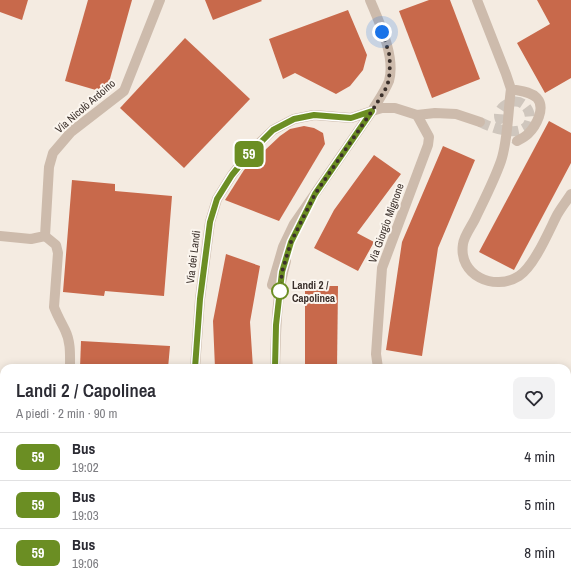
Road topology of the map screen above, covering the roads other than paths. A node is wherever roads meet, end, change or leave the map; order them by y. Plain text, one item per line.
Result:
1 (160, 0) edge
2 (370, 0) edge
3 (477, 0) edge
4 (510, 89) junction
5 (372, 111) junction
6 (417, 115) junction
7 (480, 122) tunnel mouth
8 (517, 141) dead end
9 (315, 194) junction
10 (571, 194) edge
11 (0, 236) edge
12 (45, 236) junction
13 (272, 285) dead end
14 (70, 364) edge
15 (195, 364) edge
16 (275, 364) edge
17 (377, 364) edge

1 - 12 street, Via Nicolò Ardoino
2 - 5 street
3 - 4 street
4 - 8 street
4 - 10 street
5 - 6 street, Via dei Landi
5 - 9 street
5 - 15 street, Via dei Landi
6 - 7 street
6 - 17 street, Via Giorgio Mignone
9 - 13 street
9 - 16 street
11 - 12 street
12 - 14 street

